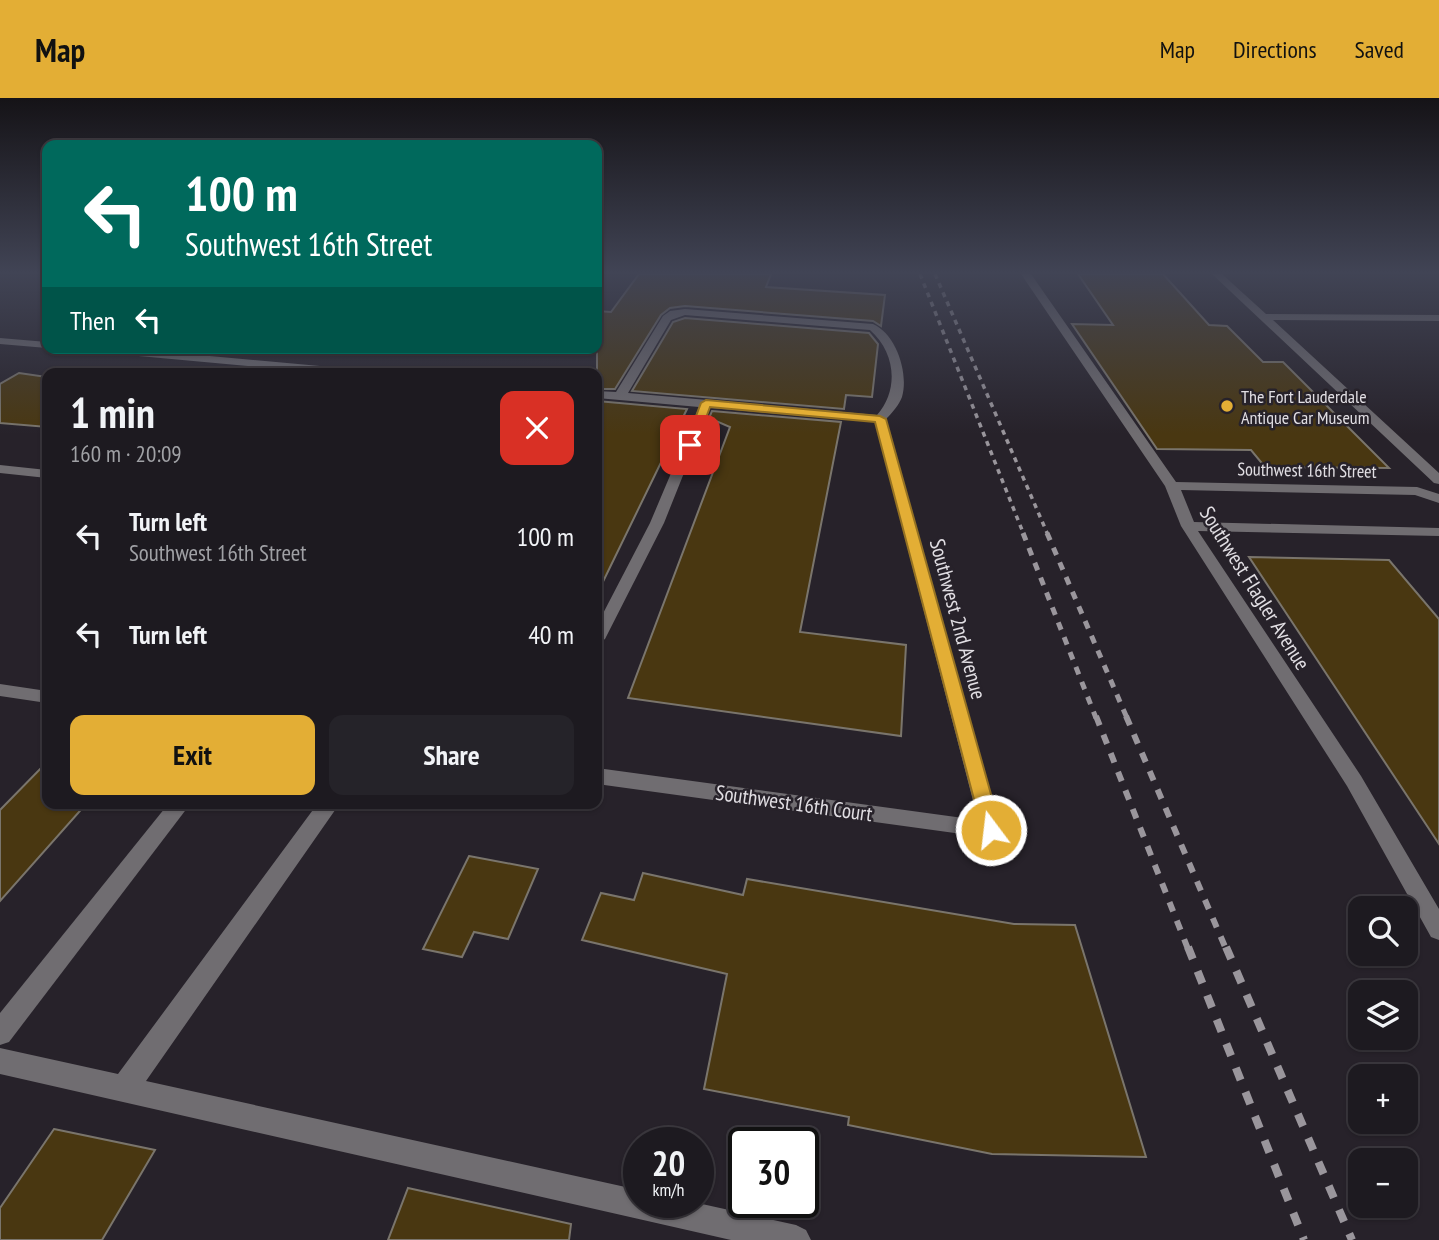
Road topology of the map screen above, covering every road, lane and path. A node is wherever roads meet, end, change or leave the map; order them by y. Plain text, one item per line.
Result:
1 (661, 327) edge
2 (873, 327) edge
3 (1063, 327) edge
4 (1274, 327) edge
5 (0, 341) edge
6 (42, 345) edge
7 (151, 354) edge
8 (308, 368) edge
9 (602, 394) edge
10 (620, 396) junction
11 (706, 403) junction
12 (880, 419) junction
13 (0, 469) edge
14 (42, 473) edge
15 (1439, 480) edge
16 (1172, 486) junction
17 (1439, 499) edge
18 (1188, 526) junction
19 (1439, 532) edge
20 (602, 631) edge
21 (0, 690) edge
22 (42, 696) edge
23 (602, 777) edge
24 (176, 809) edge
25 (326, 809) edge
26 (991, 830) joint
27 (1439, 930) edge
28 (0, 1033) edge
29 (0, 1061) edge
30 (123, 1090) junction
31 (796, 1240) edge

1 - 10 street
2 - 12 street
3 - 16 street, Southwest Flagler Avenue
4 - 15 street
5 - 6 street
7 - 8 street
9 - 10 street
10 - 11 street
11 - 12 street
11 - 20 street
12 - 26 street, Southwest 2nd Avenue
13 - 14 street
16 - 17 street, Southwest 16th Street
16 - 18 street, Southwest Flagler Avenue
18 - 19 street
18 - 27 street, Southwest Flagler Avenue
21 - 22 street
23 - 26 street, Southwest 16th Court
24 - 28 street
25 - 30 street
29 - 30 street
30 - 31 street

